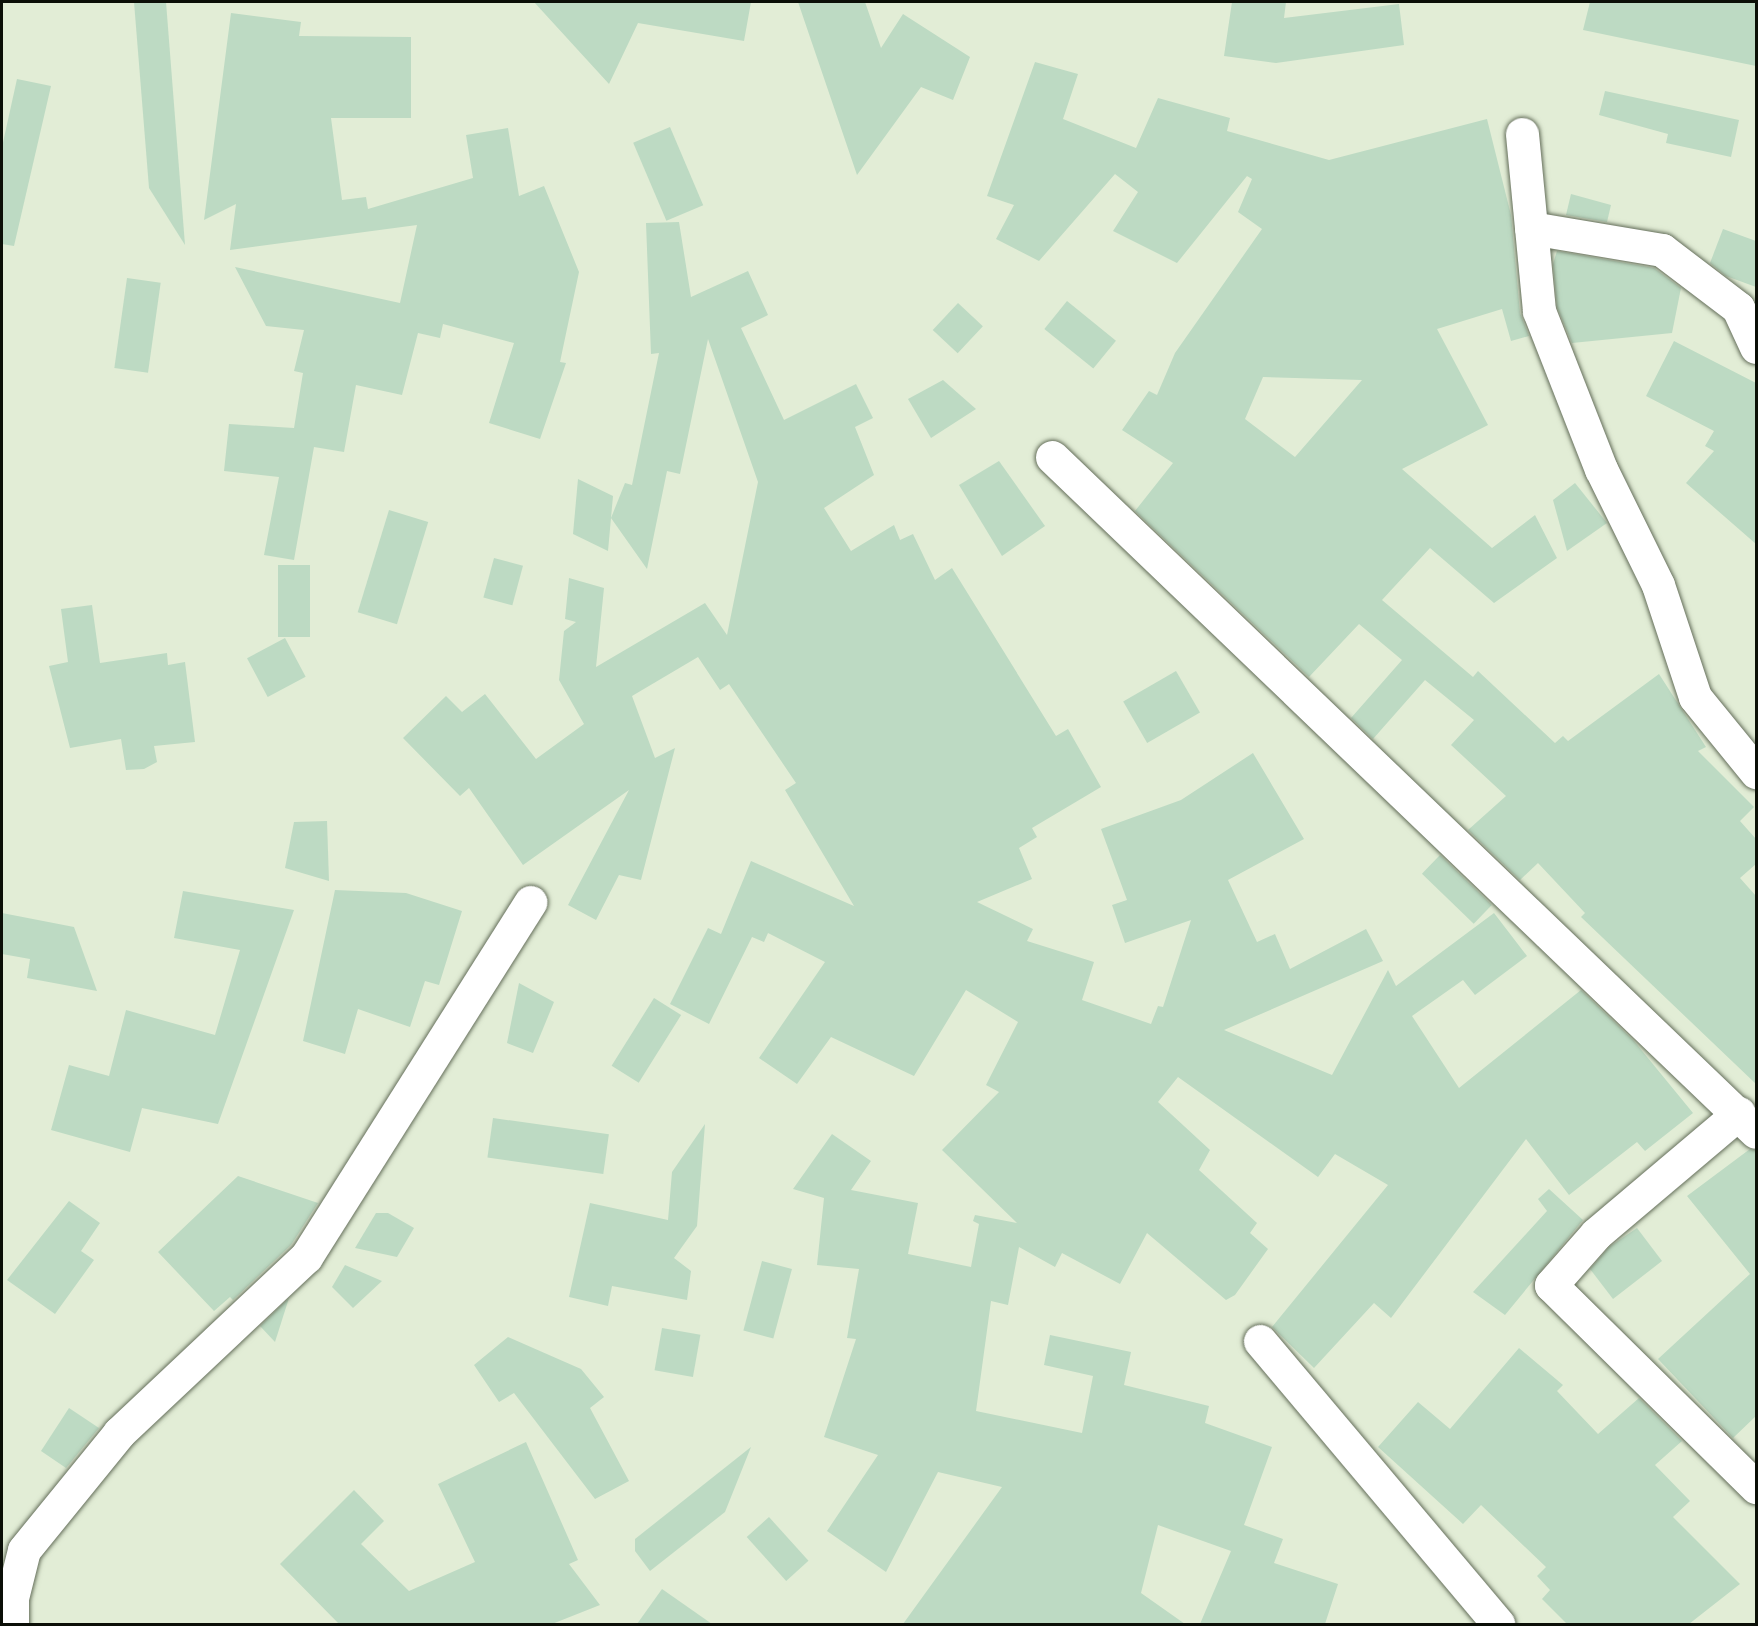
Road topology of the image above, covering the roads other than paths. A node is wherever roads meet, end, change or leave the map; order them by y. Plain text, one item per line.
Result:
1 (1521, 134) dead end
2 (1530, 228) junction
3 (1756, 347) edge
4 (1052, 457) dead end
5 (1756, 772) edge
6 (530, 902) dead end
7 (1748, 1122) edge
8 (1260, 1341) dead end
9 (1756, 1487) edge
10 (12, 1624) edge
11 (1498, 1624) edge

1 - 2 street
2 - 3 street
2 - 5 street
4 - 7 street
6 - 10 street
7 - 9 street
8 - 11 street

